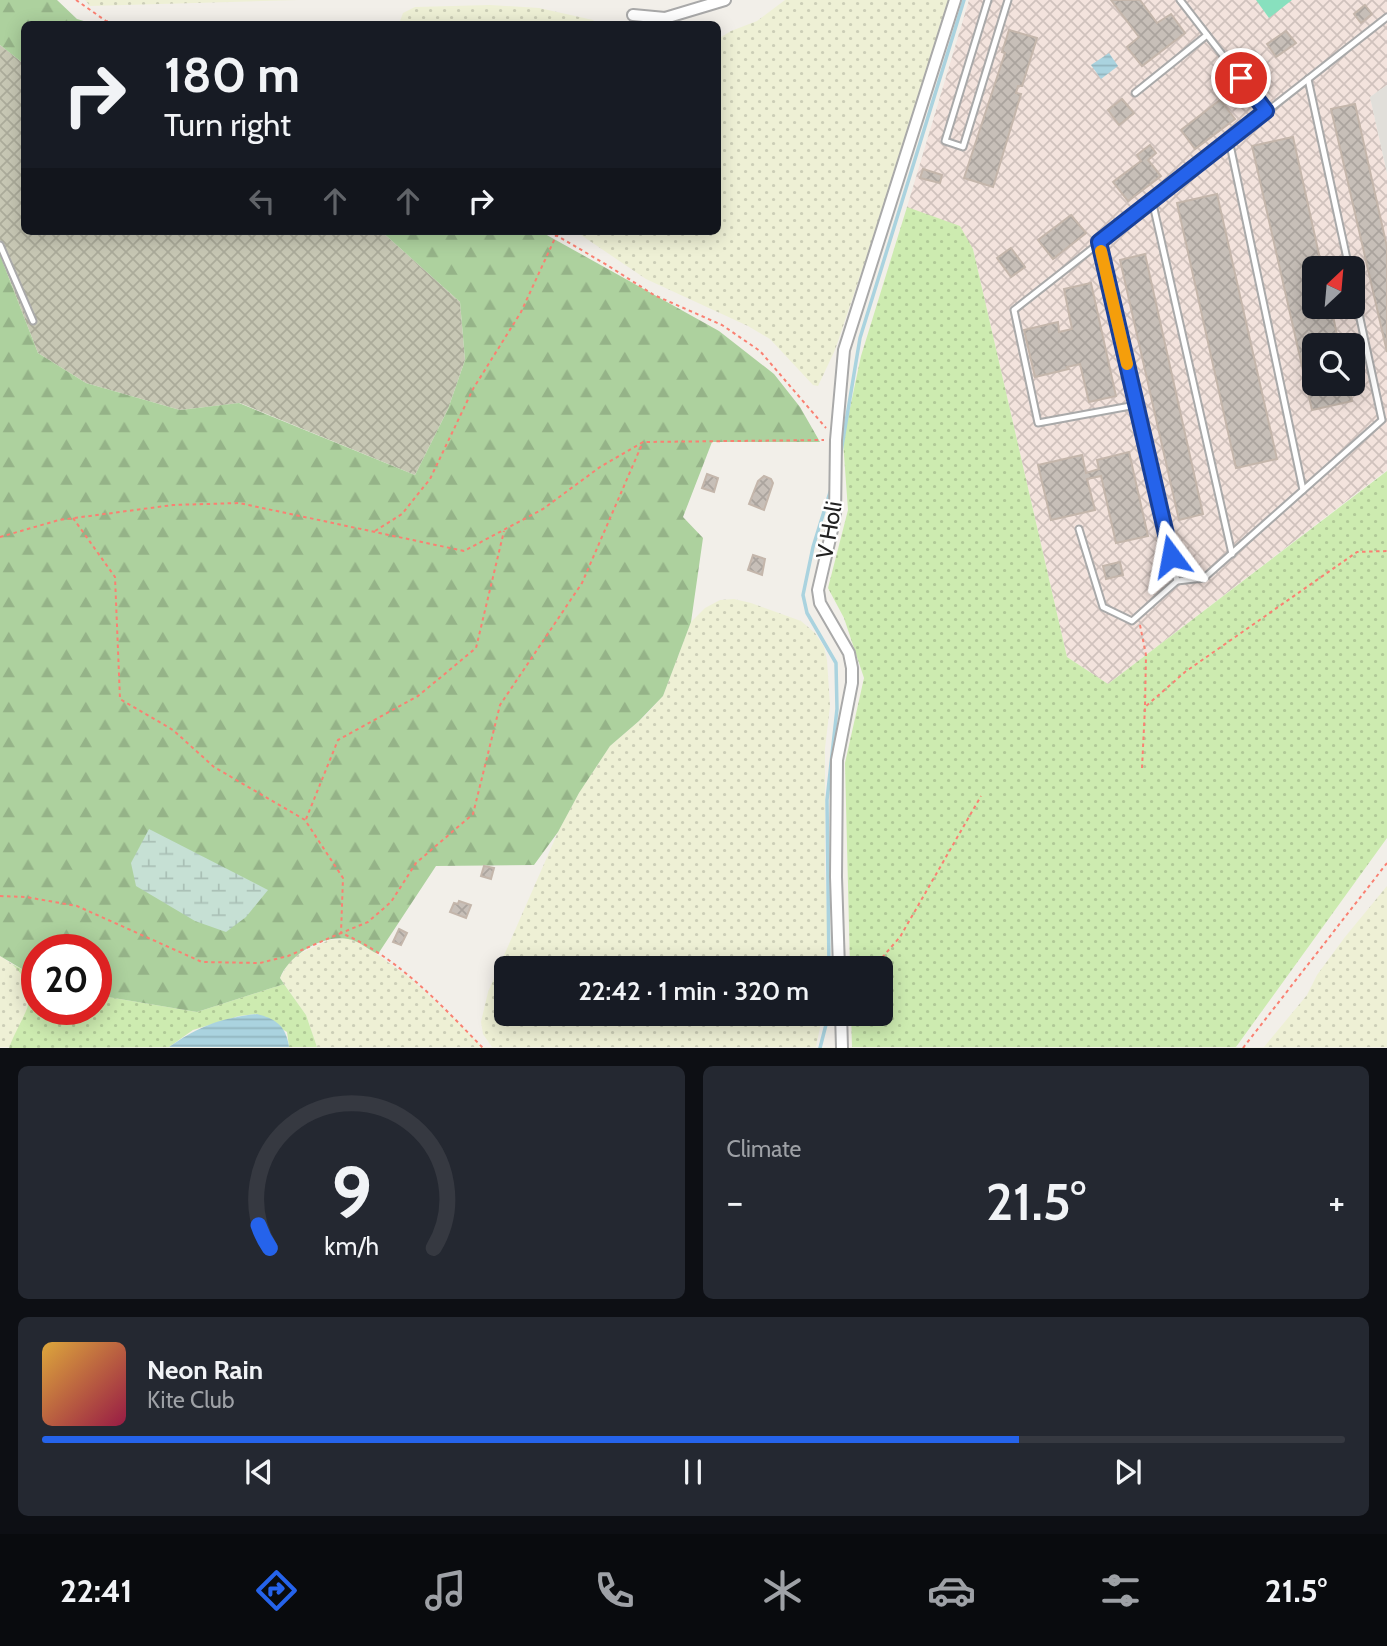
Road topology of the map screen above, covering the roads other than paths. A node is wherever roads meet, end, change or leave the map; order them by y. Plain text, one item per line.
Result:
1 (725, 0) edge
2 (955, 0) edge
3 (988, 0) edge
4 (1008, 0) edge
5 (1180, 0) edge
6 (634, 15) dead end
7 (1387, 18) edge
8 (1207, 36) junction
9 (1308, 79) junction
10 (1135, 93) dead end
11 (1266, 111) junction
12 (1229, 141) junction
13 (1152, 200) junction
14 (1099, 242) junction
15 (0, 245) edge
16 (1346, 256) edge
17 (1360, 319) edge
18 (33, 321) dead end
19 (1136, 405) junction
20 (1303, 490) junction
21 (1079, 529) dead end
22 (1231, 554) junction
23 (1177, 581) junction
24 (839, 956) edge
25 (841, 1026) edge
26 (842, 1048) edge

1 - 6 street
2 - 24 street, V Holi
3 - 4 lane
5 - 8 lane
7 - 9 lane
8 - 10 lane
8 - 11 lane
9 - 11 lane
9 - 16 lane
11 - 12 lane
12 - 13 lane
12 - 20 lane
13 - 14 lane
13 - 22 lane
14 - 19 lane
14 - 19 lane
15 - 18 lane
17 - 20 lane
19 - 23 lane
20 - 22 lane
21 - 23 lane
22 - 23 lane
25 - 26 street

